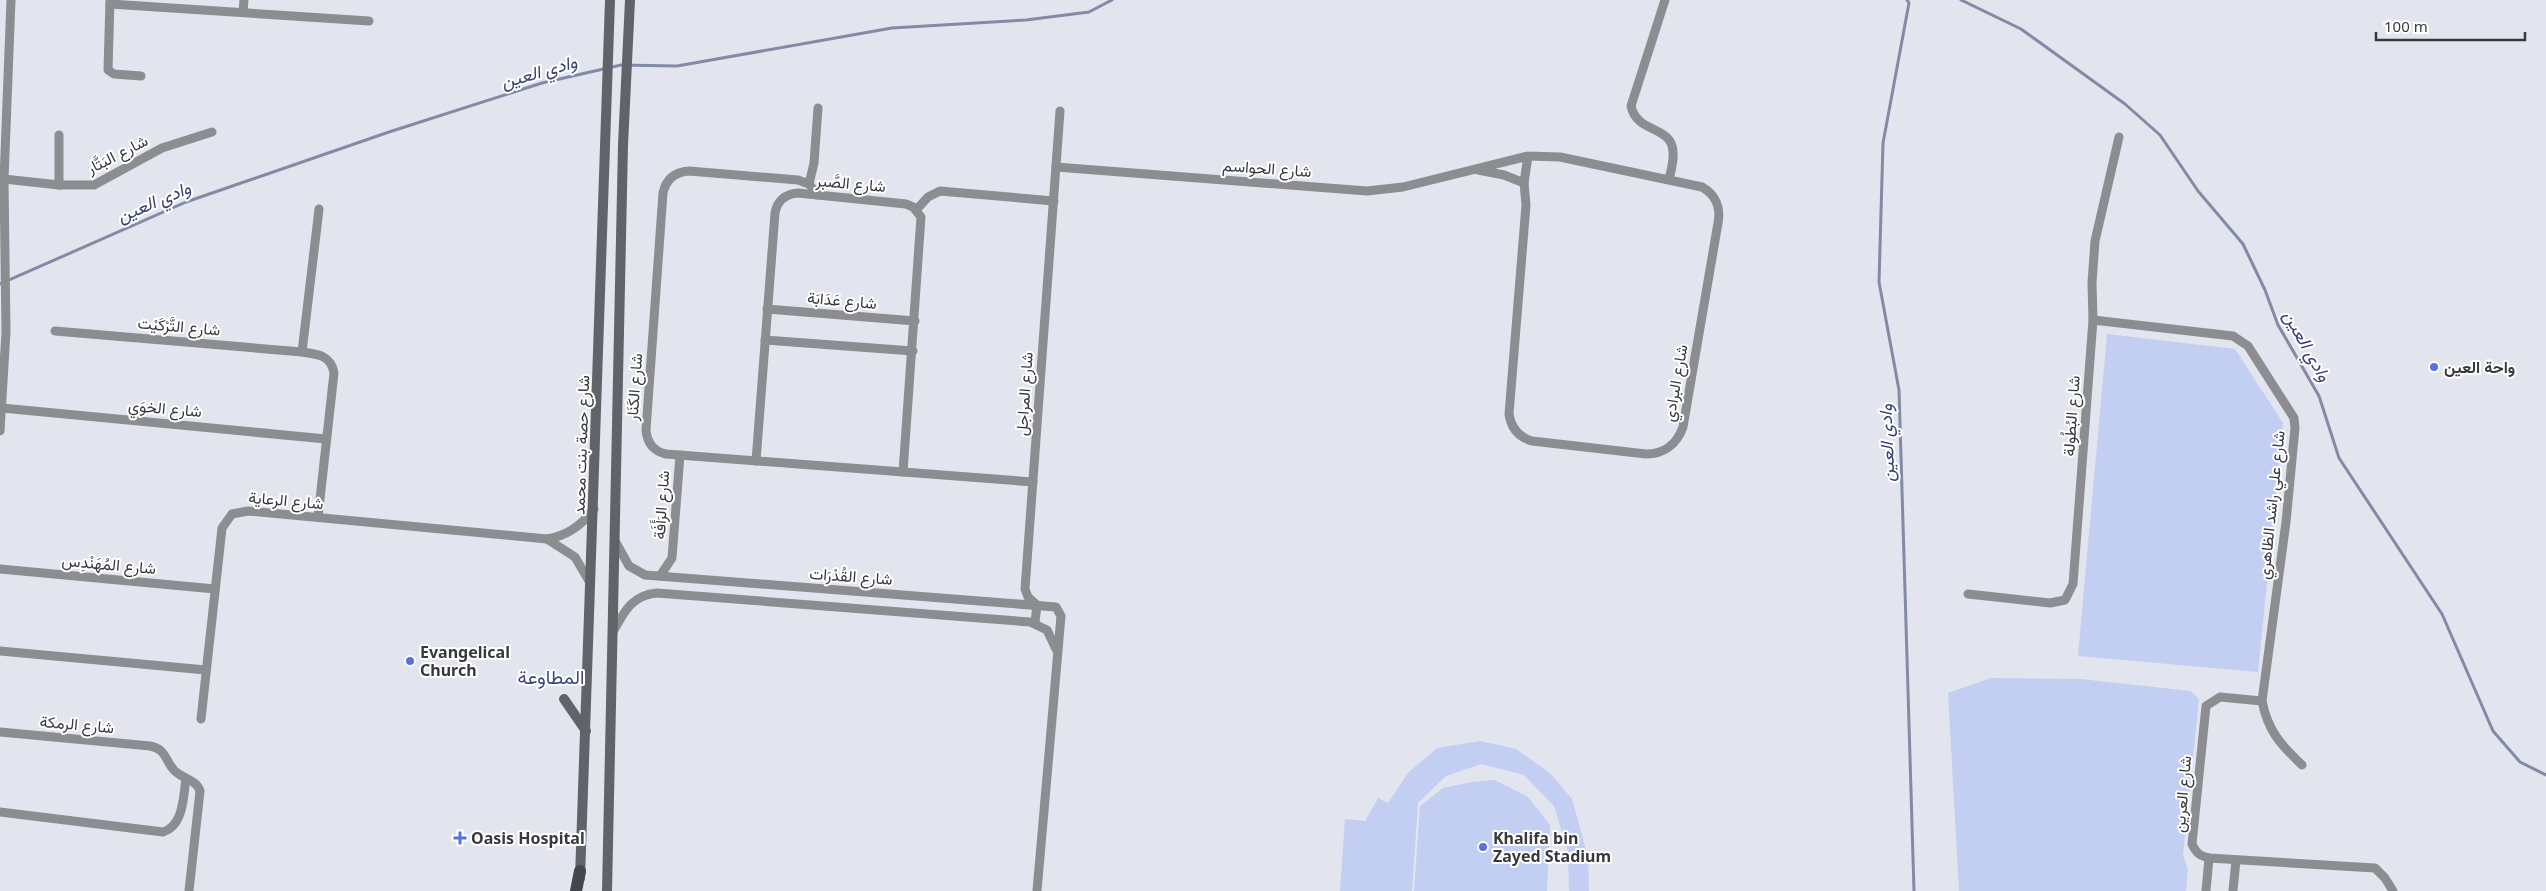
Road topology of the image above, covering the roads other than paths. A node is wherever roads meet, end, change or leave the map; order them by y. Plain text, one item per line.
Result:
1 (11, 0) edge
2 (244, 0) edge
3 (610, 0) edge
4 (630, 0) edge
5 (1664, 0) edge
6 (110, 2) edge
7 (243, 12) junction
8 (368, 21) dead end
9 (4, 59) edge
10 (141, 76) dead end
11 (818, 108) dead end
12 (1060, 111) dead end
13 (3, 126) edge
14 (212, 132) dead end
15 (59, 135) dead end
16 (2119, 137) dead end
17 (1528, 156) junction
18 (1056, 167) junction
19 (1473, 169) junction
20 (4, 179) junction
21 (1669, 179) junction
22 (1524, 183) junction
23 (809, 184) junction
24 (59, 185) junction
25 (818, 196) junction
26 (1054, 202) junction
27 (319, 209) dead end
28 (917, 209) junction
29 (767, 309) junction
30 (2093, 320) junction
31 (915, 321) junction
32 (55, 330) dead end
33 (765, 340) junction
34 (912, 351) junction
35 (302, 352) junction
36 (2, 408) junction
37 (0, 426) edge
38 (326, 438) junction
39 (680, 455) junction
40 (756, 461) junction
41 (903, 472) junction
42 (1033, 482) junction
43 (594, 509) junction
44 (318, 517) junction
45 (547, 539) junction
46 (615, 540) junction
47 (672, 558) junction
48 (0, 569) edge
49 (660, 576) junction
50 (684, 578) junction
51 (719, 580) junction
52 (591, 586) junction
53 (215, 589) junction
54 (1025, 589) junction
55 (1968, 594) dead end
56 (718, 598) junction
57 (1012, 603) junction
58 (1037, 605) junction
59 (1061, 619) junction
60 (1035, 622) junction
61 (1044, 627) junction
62 (613, 632) junction
63 (0, 650) edge
64 (1057, 650) junction
65 (206, 670) junction
66 (564, 700) dead end
67 (2262, 701) junction
68 (200, 719) dead end
69 (586, 731) junction
70 (0, 732) edge
71 (2302, 764) dead end
72 (186, 779) junction
73 (0, 812) edge
74 (2209, 858) junction
75 (2236, 860) junction
76 (580, 871) joint
77 (189, 891) edge
78 (578, 891) edge
79 (607, 891) edge
80 (1037, 891) edge
81 (2206, 891) edge
82 (2233, 891) edge
83 (2393, 891) edge

1 - 9 street
2 - 7 street
3 - 43 main road, شارع حصة بنت محمد
4 - 46 main road
5 - 21 street
6 - 7 street
6 - 10 street
7 - 8 street
9 - 13 street
11 - 23 street
12 - 18 street, شارع المراجل
13 - 20 street
14 - 24 street, شارع البَتَّار
15 - 24 street
16 - 30 street, شارع البُطُولة
17 - 19 street, شارع البرادي
17 - 21 street, شارع البرادي
17 - 22 street, شارع البرادي
18 - 19 street, شارع الحواسم
18 - 26 street, شارع المراجل
19 - 22 street
20 - 24 street, شارع البَتَّار
20 - 36 street
21 - 22 street, شارع البرادي
23 - 25 street
23 - 39 street, شارع الكَنَار
25 - 28 street, شارع الصَّبر
25 - 29 street, شارع الصَّبر
26 - 28 street
26 - 42 street, شارع المراجل
27 - 35 street
28 - 31 street
29 - 31 street, شارع عَدَابَة
29 - 33 street, شارع الصَّبر
30 - 55 street, شارع البُطُولة
30 - 67 street, شارع علي راشد الظاهري
31 - 34 street
32 - 35 street, شارع التَّرْكَيْت
33 - 34 street
33 - 40 street, شارع الصَّبر
34 - 41 street
35 - 38 street, شارع التَّرْكَيْت
36 - 37 street
36 - 38 street, شارع الخوَي
38 - 44 street, شارع التَّرْكَيْت
39 - 40 street, شارع الكَنَار
39 - 47 street, شارع الرَأَفَة
40 - 41 street, شارع الكَنَار
41 - 42 street, شارع الكَنَار
42 - 54 street, شارع المراجل
43 - 45 street, شارع الرعاية
43 - 52 main road, شارع حصة بنت محمد
44 - 45 street, شارع الرعاية
44 - 53 street, شارع الرعاية
45 - 52 street, شارع الرعاية
46 - 49 street, شارع القُدْرَات
46 - 62 main road
47 - 49 street, شارع الرَأَفَة
47 - 50 street, شارع الرَأَفَة
48 - 53 street, شارع المُهَنْدِس
49 - 50 street, شارع القُدْرَات
50 - 51 street, شارع القُدْرَات
51 - 56 street
51 - 57 street, شارع القُدْرَات
52 - 69 main road, شارع حصة بنت محمد
53 - 65 street, شارع الرعاية
54 - 57 street
54 - 58 street
56 - 60 street, شارع القُدْرَات
56 - 62 street, شارع القُدْرَات
57 - 58 street, شارع القُدْرَات
58 - 59 street, شارع القُدْرَات
58 - 60 street
59 - 61 street
59 - 64 street
60 - 61 street, شارع القُدْرَات
61 - 64 street
62 - 79 main road
63 - 65 street
64 - 80 street
65 - 68 street, شارع الرعاية
66 - 69 main road
67 - 71 street, شارع علي راشد الظاهري
67 - 74 street, شارع العرين
69 - 76 main road, شارع حصة بنت محمد
70 - 72 street, شارع الرمكة
72 - 73 street
72 - 77 street
74 - 75 street
74 - 81 street
75 - 82 street
75 - 83 street
76 - 78 main road

